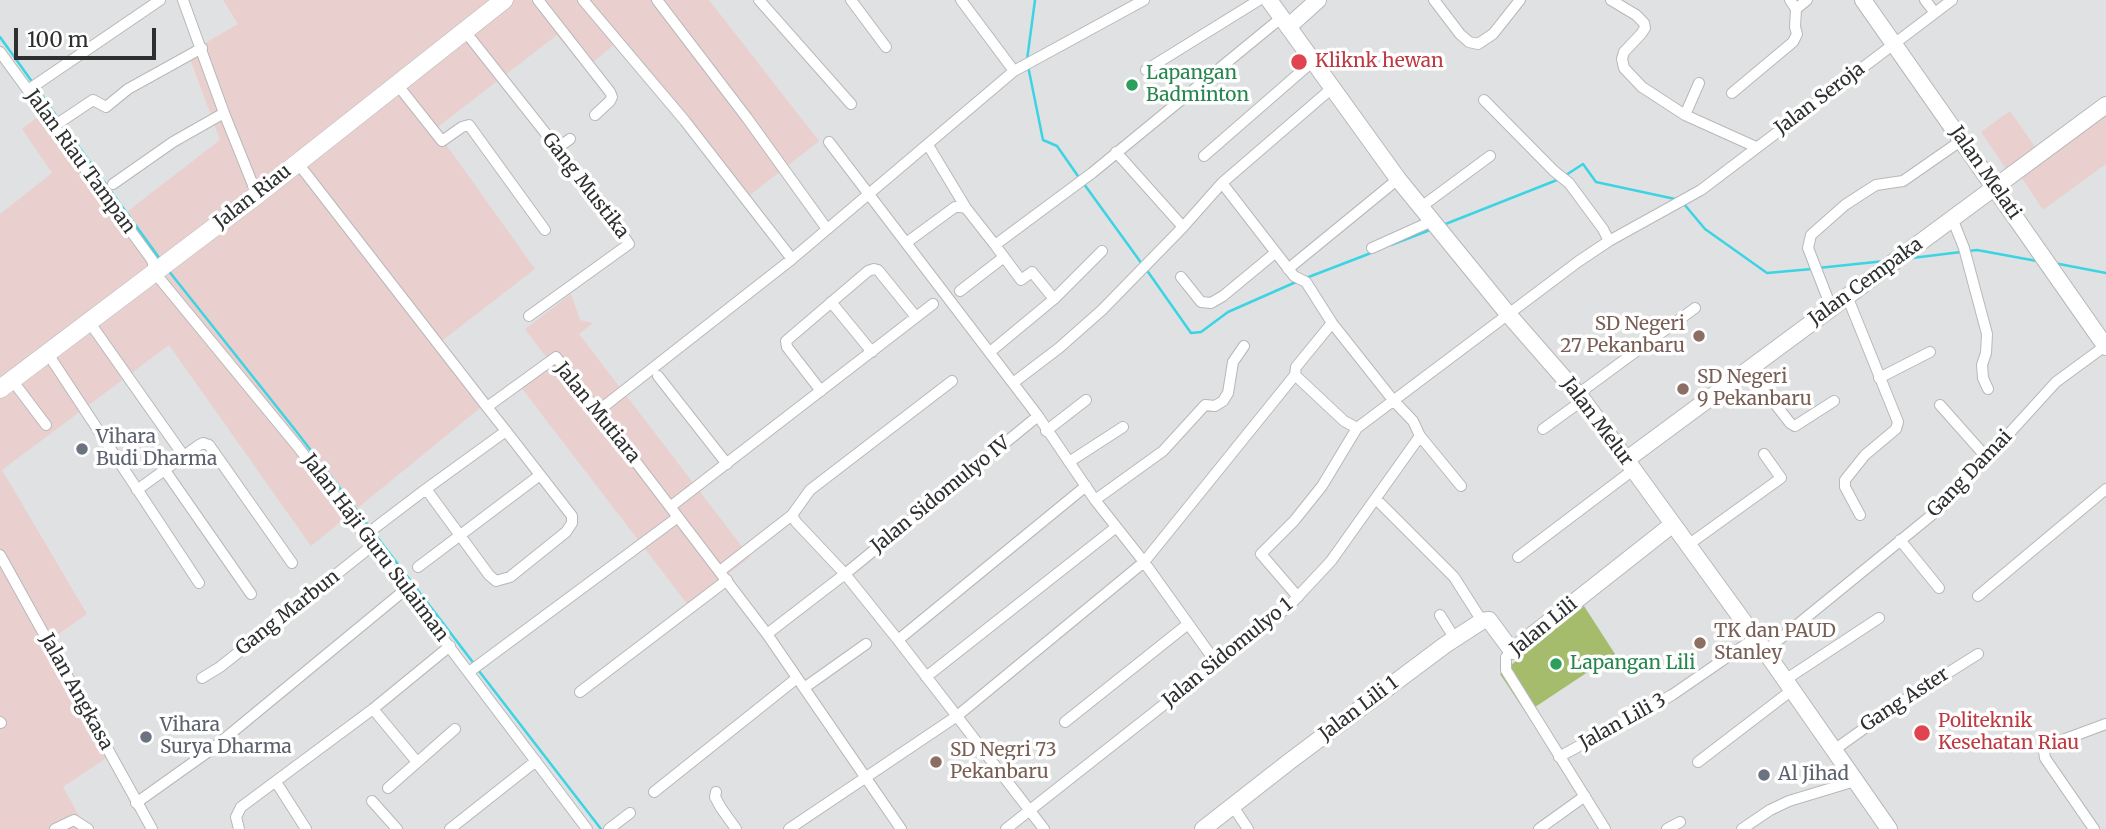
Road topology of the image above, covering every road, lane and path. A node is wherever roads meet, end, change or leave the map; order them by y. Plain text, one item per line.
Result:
1 (160, 0) edge
2 (183, 0) edge
3 (504, 0) edge
4 (538, 0) edge
5 (583, 0) edge
6 (657, 0) edge
7 (759, 0) edge
8 (851, 0) edge
9 (961, 0) edge
10 (1144, 0) edge
11 (1259, 0) edge
12 (1269, 0) edge
13 (1318, 0) edge
14 (1434, 0) edge
15 (1520, 0) edge
16 (1611, 0) edge
17 (1807, 0) edge
18 (1863, 0) edge
19 (1925, 0) edge
20 (1952, 0) edge
21 (1793, 5) edge
22 (1935, 13) junction
23 (1285, 23) junction
24 (464, 30) junction
25 (1895, 43) junction
26 (886, 47) dead end
27 (202, 48) junction
28 (0, 52) edge
29 (1312, 62) junction
30 (1018, 69) junction
31 (1146, 70) dead end
32 (396, 83) junction
33 (1699, 83) dead end
34 (32, 87) junction
35 (1331, 89) junction
36 (1732, 93) dead end
37 (1484, 100) dead end
38 (851, 104) dead end
39 (2106, 105) edge
40 (223, 113) junction
41 (595, 115) dead end
42 (1685, 115) junction
43 (58, 123) junction
44 (570, 139) dead end
45 (1962, 140) junction
46 (829, 142) dead end
47 (928, 145) junction
48 (1756, 147) junction
49 (556, 149) junction
50 (1116, 152) junction
51 (1204, 156) dead end
52 (1490, 156) dead end
53 (298, 162) junction
54 (1398, 180) junction
55 (1222, 183) junction
56 (113, 184) dead end
57 (1995, 187) junction
58 (257, 195) junction
59 (869, 195) junction
60 (1421, 207) junction
61 (966, 208) junction
62 (1952, 218) junction
63 (1436, 226) junction
64 (1183, 227) junction
65 (827, 229) junction
66 (545, 230) dead end
67 (1609, 241) junction
68 (906, 243) junction
69 (995, 245) junction
70 (1372, 248) dead end
71 (1102, 251) dead end
72 (1275, 253) junction
73 (1004, 257) junction
74 (792, 259) junction
75 (161, 269) junction
76 (1291, 272) junction
77 (1181, 276) dead end
78 (960, 290) dead end
79 (1847, 296) junction
80 (1054, 299) junction
81 (831, 302) junction
82 (933, 304) dead end
83 (1831, 307) junction
84 (1695, 308) dead end
85 (1508, 314) junction
86 (529, 316) dead end
87 (916, 317) junction
88 (90, 323) junction
89 (1332, 323) junction
90 (2103, 338) edge
91 (1244, 346) dead end
92 (872, 352) junction
93 (990, 352) junction
94 (1930, 352) dead end
95 (48, 354) junction
96 (1748, 369) junction
97 (1295, 374) junction
98 (658, 376) dead end
99 (1879, 378) junction
100 (951, 381) dead end
101 (1013, 383) junction
102 (6, 385) edge
103 (1988, 389) dead end
104 (821, 391) junction
105 (1580, 397) junction
106 (1086, 400) dead end
107 (1393, 400) junction
108 (1834, 401) dead end
109 (1940, 405) dead end
110 (487, 407) junction
111 (598, 411) junction
112 (1038, 416) junction
113 (46, 425) dead end
114 (1123, 427) dead end
115 (1357, 428) junction
116 (1543, 429) dead end
117 (506, 431) junction
118 (1046, 431) junction
119 (1420, 436) junction
120 (1764, 454) dead end
121 (183, 455) junction
122 (1987, 458) junction
123 (1069, 463) junction
124 (727, 464) junction
125 (1630, 465) junction
126 (164, 469) junction
127 (540, 475) junction
128 (1086, 486) junction
129 (1461, 486) dead end
130 (426, 489) junction
131 (2106, 489) edge
132 (136, 490) junction
133 (1376, 499) junction
134 (1095, 500) junction
135 (670, 507) junction
136 (792, 515) junction
137 (1860, 515) dead end
138 (678, 517) junction
139 (1673, 524) junction
140 (376, 527) dead end
141 (1115, 528) junction
142 (462, 536) junction
143 (1900, 540) junction
144 (373, 545) junction
145 (1688, 545) junction
146 (0, 555) edge
147 (1518, 557) dead end
148 (1144, 562) junction
149 (292, 563) dead end
150 (418, 567) dead end
151 (845, 574) junction
152 (723, 576) junction
153 (199, 583) dead end
154 (1939, 588) dead end
155 (406, 589) junction
156 (251, 594) dead end
157 (1978, 596) dead end
158 (1298, 597) junction
159 (1440, 615) dead end
160 (1879, 618) dead end
161 (1482, 621) junction
162 (1188, 624) junction
163 (767, 634) junction
164 (1455, 639) junction
165 (898, 640) junction
166 (866, 644) dead end
167 (1760, 645) junction
168 (450, 646) junction
169 (1512, 651) junction
170 (1978, 654) dead end
171 (1217, 664) junction
172 (469, 672) junction
173 (926, 677) junction
174 (202, 678) dead end
175 (801, 683) junction
176 (1789, 685) junction
177 (580, 692) dead end
178 (373, 709) junction
179 (957, 716) junction
180 (1065, 722) dead end
181 (2106, 724) edge
182 (455, 729) dead end
183 (1834, 750) junction
184 (1559, 757) junction
185 (536, 761) junction
186 (417, 762) junction
187 (1698, 762) dead end
188 (866, 776) junction
189 (1855, 780) junction
190 (276, 782) junction
191 (388, 788) dead end
192 (654, 792) dead end
193 (716, 792) dead end
194 (1585, 796) junction
195 (372, 801) dead end
196 (136, 803) junction
197 (1232, 805) junction
198 (1030, 811) junction
199 (631, 813) dead end
200 (1680, 822) dead end
201 (612, 827) edge
202 (55, 829) edge
203 (88, 829) edge
204 (152, 829) edge
205 (239, 829) edge
206 (306, 829) edge
207 (397, 829) edge
208 (450, 829) edge
209 (587, 829) edge
210 (736, 829) edge
211 (789, 829) edge
212 (901, 829) edge
213 (1006, 829) edge
214 (1044, 829) edge
215 (1203, 829) edge
216 (1248, 829) edge
217 (1539, 829) edge
218 (1605, 829) edge
219 (1667, 829) edge
220 (1742, 829) edge
221 (1889, 829) edge
222 (2094, 829) edge

1 - 34 street
2 - 27 street
3 - 24 main road, Jalan Riau
4 - 41 street
5 - 74 street
6 - 65 street
7 - 38 street
8 - 26 street
9 - 30 street
10 - 30 street
11 - 31 street
12 - 23 street, Jalan Melur
13 - 23 street
14 - 15 street
16 - 42 street
17 - 21 street
18 - 25 street, Jalan Melati
19 - 22 street
20 - 22 street, Jalan Seroja
21 - 36 street
22 - 25 street, Jalan Seroja
23 - 29 street, Jalan Melur
23 - 50 street
24 - 32 main road, Jalan Riau
24 - 49 street, Gang Mustika
25 - 45 street, Jalan Melati
25 - 48 street, Jalan Seroja
27 - 40 street
27 - 43 street
28 - 34 street, Jalan Riau Tampan
29 - 35 street, Jalan Melur
29 - 51 street
30 - 47 street
32 - 53 main road, Jalan Riau
32 - 66 street
33 - 42 street
34 - 43 street, Jalan Riau Tampan
35 - 54 street, Jalan Melur
35 - 55 street
37 - 67 street
39 - 57 street, Jalan Cempaka
40 - 56 street
40 - 58 street
42 - 48 street
43 - 75 street, Jalan Riau Tampan
44 - 49 street
45 - 57 street, Jalan Melati
45 - 83 street
46 - 59 street
47 - 59 street
47 - 61 street
48 - 67 street, Jalan Seroja
49 - 86 street, Gang Mustika
50 - 64 street
50 - 69 street
52 - 60 street
53 - 58 main road, Jalan Riau
53 - 110 street
54 - 60 street, Jalan Melur
54 - 76 street
55 - 64 street
55 - 72 street
57 - 62 street, Jalan Cempaka
57 - 90 street, Jalan Melati
58 - 75 main road, Jalan Riau
59 - 65 street
59 - 68 street
60 - 63 street, Jalan Melur
61 - 68 street
61 - 69 street
62 - 79 street, Jalan Cempaka
62 - 103 street
63 - 70 street
63 - 85 street, Jalan Melur
64 - 101 street
65 - 74 street
67 - 85 street
68 - 93 street
69 - 73 street
71 - 80 street
72 - 76 street
72 - 77 street
73 - 78 street
73 - 80 street
74 - 111 street
75 - 88 main road, Jalan Riau
75 - 144 street, Jalan Haji Guru Sulaiman
76 - 89 street
79 - 83 street, Jalan Cempaka
79 - 99 street
80 - 93 street
81 - 87 street
81 - 92 street
81 - 104 street
82 - 87 street
83 - 96 street, Jalan Cempaka
84 - 105 street
85 - 105 street, Jalan Melur
85 - 107 street
87 - 92 street
88 - 95 main road, Jalan Riau
88 - 121 street
89 - 97 street
89 - 107 street
90 - 122 street, Gang Damai
91 - 134 street
92 - 104 street
93 - 101 street
94 - 99 street
95 - 102 main road, Jalan Riau
95 - 132 street
96 - 108 street
96 - 125 street, Jalan Cempaka
97 - 115 street
97 - 148 street
98 - 124 street
99 - 137 street
100 - 136 street
101 - 112 street
102 - 113 street
104 - 124 street
105 - 116 street
105 - 125 street, Jalan Melur
106 - 118 street
107 - 115 street
107 - 119 street
109 - 122 street
110 - 111 street, Jalan Mutiara
110 - 117 street
111 - 135 street, Jalan Mutiara
112 - 118 street
112 - 151 street, Jalan Sidomulyo IV
114 - 123 street
115 - 158 street
117 - 127 street
117 - 130 street
118 - 123 street
119 - 129 street
119 - 133 street, Jalan Sidomulyo 1
120 - 145 street
121 - 126 street
121 - 149 street
122 - 143 street, Gang Damai
123 - 128 street
124 - 135 street
125 - 139 street, Jalan Melur
125 - 147 street
126 - 132 street
126 - 156 street
127 - 142 street
127 - 142 street
128 - 134 street
128 - 165 street
130 - 140 street
130 - 142 street
131 - 157 street
132 - 153 street
133 - 158 street, Jalan Sidomulyo 1
133 - 161 street
134 - 141 street
135 - 138 street, Jalan Mutiara
136 - 151 street
136 - 152 street
138 - 152 street, Jalan Mutiara
138 - 172 street
139 - 145 street, Jalan Melur
139 - 169 street, Jalan Lili
141 - 148 street
141 - 173 street
142 - 150 street
143 - 154 street
143 - 167 street, Gang Damai
144 - 155 street, Jalan Haji Guru Sulaiman
144 - 174 street, Gang Marbun
145 - 167 street, Jalan Melur
146 - 196 street, Jalan Angkasa
148 - 162 street
148 - 179 street
151 - 163 street
151 - 165 street
152 - 163 street, Jalan Mutiara
152 - 177 street
155 - 168 street, Jalan Haji Guru Sulaiman
155 - 196 street
158 - 171 street, Jalan Sidomulyo 1
159 - 164 street
160 - 176 street
161 - 164 street, Jalan Lili 1
161 - 169 street
162 - 171 street
162 - 180 street
163 - 175 street, Jalan Mutiara
164 - 197 street, Jalan Lili 1
165 - 173 street
166 - 175 street
167 - 176 street, Jalan Melur
167 - 184 street, Jalan Lili 3
168 - 172 street, Jalan Haji Guru Sulaiman
168 - 178 street
169 - 184 street, Jalan Lili
170 - 183 street, Gang Aster
171 - 198 street, Jalan Sidomulyo 1
172 - 185 street, Jalan Haji Guru Sulaiman
173 - 179 street
175 - 188 street, Jalan Mutiara
175 - 192 street
176 - 183 street, Jalan Melur
176 - 187 street
178 - 186 street
178 - 190 street
179 - 188 street
179 - 198 street
181 - 222 street
182 - 186 street
183 - 189 street, Jalan Melur
184 - 194 street, Jalan Lili
185 - 208 street
185 - 209 street, Jalan Haji Guru Sulaiman
186 - 191 street
188 - 211 street
188 - 212 street, Jalan Mutiara
189 - 220 street
189 - 221 street, Jalan Melur
190 - 205 street
190 - 206 street
193 - 210 street
194 - 217 street
194 - 218 street, Jalan Lili
195 - 207 street
196 - 204 street, Jalan Angkasa
197 - 215 street, Jalan Lili 1
197 - 216 street
198 - 213 street, Jalan Sidomulyo 1
198 - 214 street
199 - 201 street
200 - 219 street
202 - 203 street

